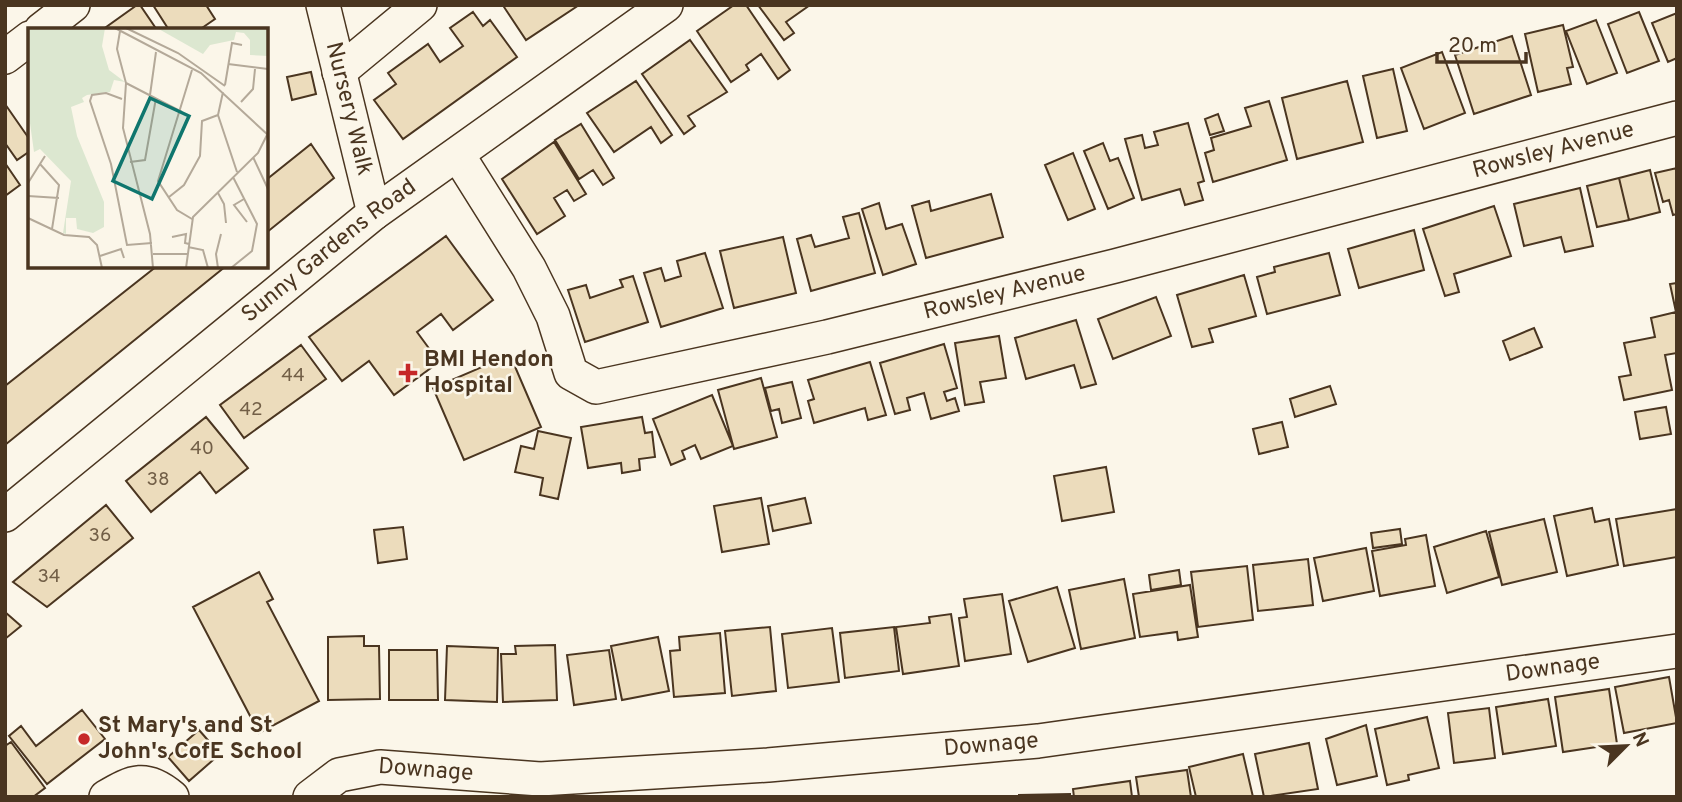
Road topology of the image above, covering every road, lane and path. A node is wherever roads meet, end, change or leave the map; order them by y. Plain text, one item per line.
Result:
1 (73, 5) edge
2 (323, 5) edge
3 (420, 5) edge
4 (666, 5) edge
5 (44, 28) edge
6 (28, 40) edge
7 (5, 57) edge
8 (339, 72) junction
9 (1677, 118) edge
10 (458, 155) junction
11 (373, 213) junction
12 (5, 515) edge
13 (1677, 651) edge
14 (106, 797) edge
15 (172, 797) edge
16 (310, 797) edge

1 - 5 street
2 - 8 street, Nursery Walk
3 - 8 street
4 - 10 street, Sunny Gardens Road
6 - 7 street
8 - 11 street, Nursery Walk
9 - 10 street, Rowsley Avenue
10 - 11 street, Sunny Gardens Road
11 - 12 street, Sunny Gardens Road
13 - 16 street, Downage
14 - 15 street

